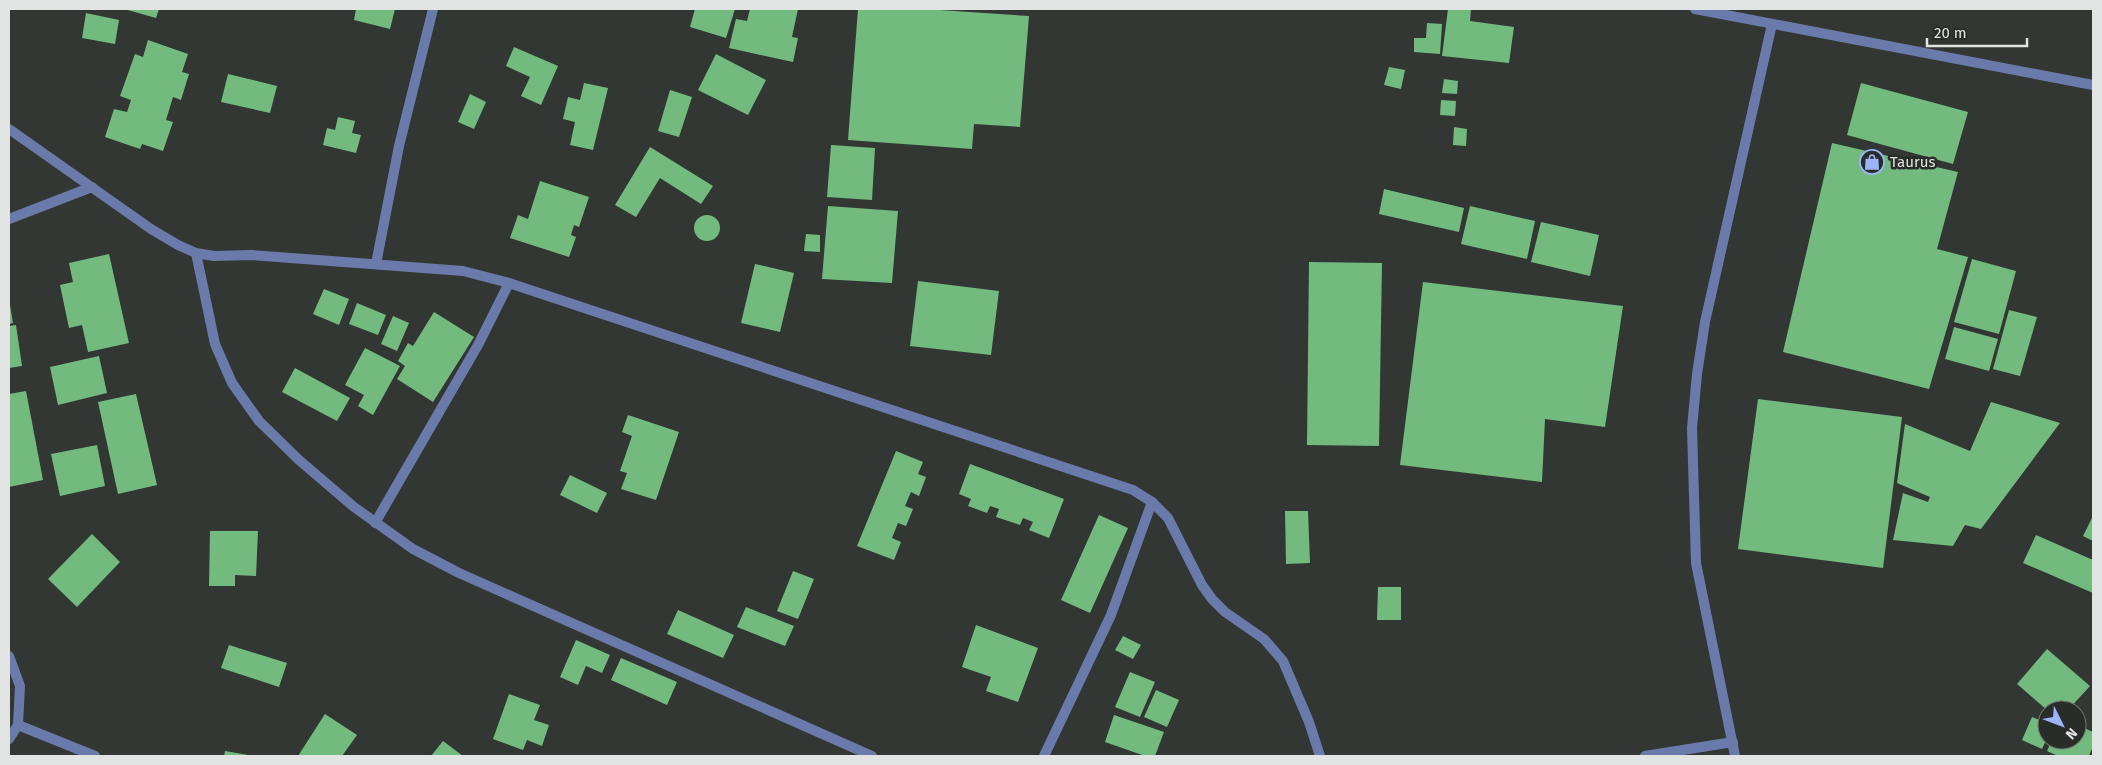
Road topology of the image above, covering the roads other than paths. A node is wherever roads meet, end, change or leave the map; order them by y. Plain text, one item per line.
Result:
1 (434, 9) edge
2 (1695, 9) edge
3 (1772, 24) junction
4 (2093, 85) edge
5 (9, 129) edge
6 (92, 187) junction
7 (9, 219) edge
8 (196, 254) junction
9 (376, 264) junction
10 (509, 283) junction
11 (1152, 502) junction
12 (375, 523) junction
13 (9, 656) edge
14 (18, 725) junction
15 (9, 740) edge
16 (1733, 742) junction
17 (95, 756) edge
18 (872, 756) edge
19 (1044, 756) edge
20 (1320, 756) edge
21 (1645, 756) edge
22 (1736, 756) edge

1 - 9 street
2 - 3 street
3 - 4 street
3 - 16 street
5 - 6 street
6 - 7 street
6 - 8 street
8 - 9 street
8 - 12 street
9 - 10 street
10 - 11 street
10 - 12 street
11 - 19 street
11 - 20 street
12 - 18 street
13 - 14 street
14 - 15 street
14 - 17 street
16 - 21 street
16 - 22 street

